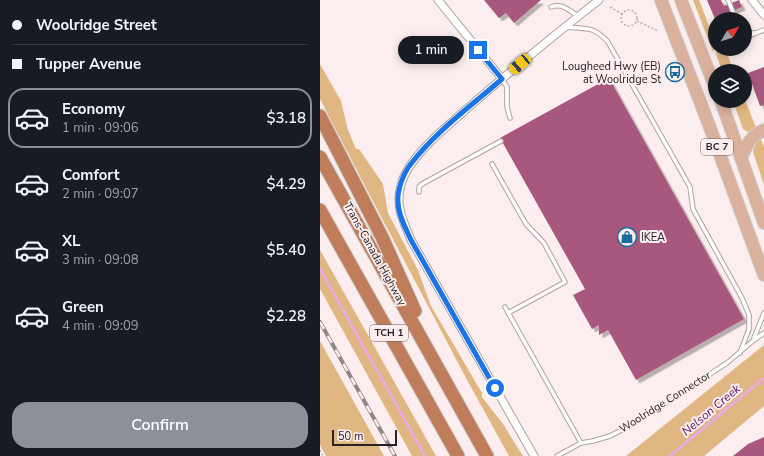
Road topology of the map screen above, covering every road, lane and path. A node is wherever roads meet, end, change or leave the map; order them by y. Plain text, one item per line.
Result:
1 (438, 0) edge
2 (599, 0) edge
3 (661, 0) edge
4 (680, 0) edge
5 (728, 0) edge
6 (752, 0) edge
7 (610, 7) dead end
8 (551, 8) dead end
9 (733, 12) edge
10 (622, 14) junction
11 (764, 15) edge
12 (578, 16) junction
13 (637, 21) junction
14 (565, 27) junction
15 (764, 30) edge
16 (658, 31) dead end
17 (752, 33) edge
18 (756, 33) junction
19 (752, 35) edge
20 (708, 70) edge
21 (502, 79) junction
22 (723, 108) edge
23 (320, 116) edge
24 (510, 118) dead end
25 (764, 130) edge
26 (501, 141) dead end
27 (320, 157) edge
28 (741, 158) junction
29 (492, 164) dead end
30 (419, 192) dead end
31 (320, 210) edge
32 (764, 223) edge
33 (764, 275) edge
34 (505, 307) dead end
35 (508, 312) junction
36 (764, 313) edge
37 (764, 333) edge
38 (754, 340) junction
39 (740, 353) junction
40 (452, 395) junction
41 (581, 444) junction
42 (320, 450) edge
43 (323, 456) edge
44 (458, 456) edge
45 (487, 456) edge
46 (534, 456) edge
47 (558, 456) edge

1 - 21 street
2 - 12 street
3 - 33 main road, BC 7
4 - 20 main road
5 - 9 lane
6 - 11 street
7 - 10 path
8 - 12 lane
10 - 13 path
10 - 13 path
12 - 14 street
13 - 16 path
14 - 21 street
14 - 39 lane
15 - 18 lane
17 - 18 lane
18 - 19 lane
21 - 24 lane
21 - 46 street
22 - 28 main road, BC 7
23 - 40 highway
25 - 28 main road
26 - 30 lane
27 - 40 highway, Trans-Canada Highway / TCH 1
28 - 32 main road, BC 7
29 - 35 lane
31 - 44 highway, TCH 1
34 - 35 lane
35 - 41 lane
36 - 38 lane
37 - 38 lane, Woolridge Connector
38 - 39 lane, Woolridge Connector
39 - 41 lane, Woolridge Connector
40 - 45 highway, Trans-Canada Highway / TCH 1
41 - 47 lane, Woolridge Connector
42 - 43 path

